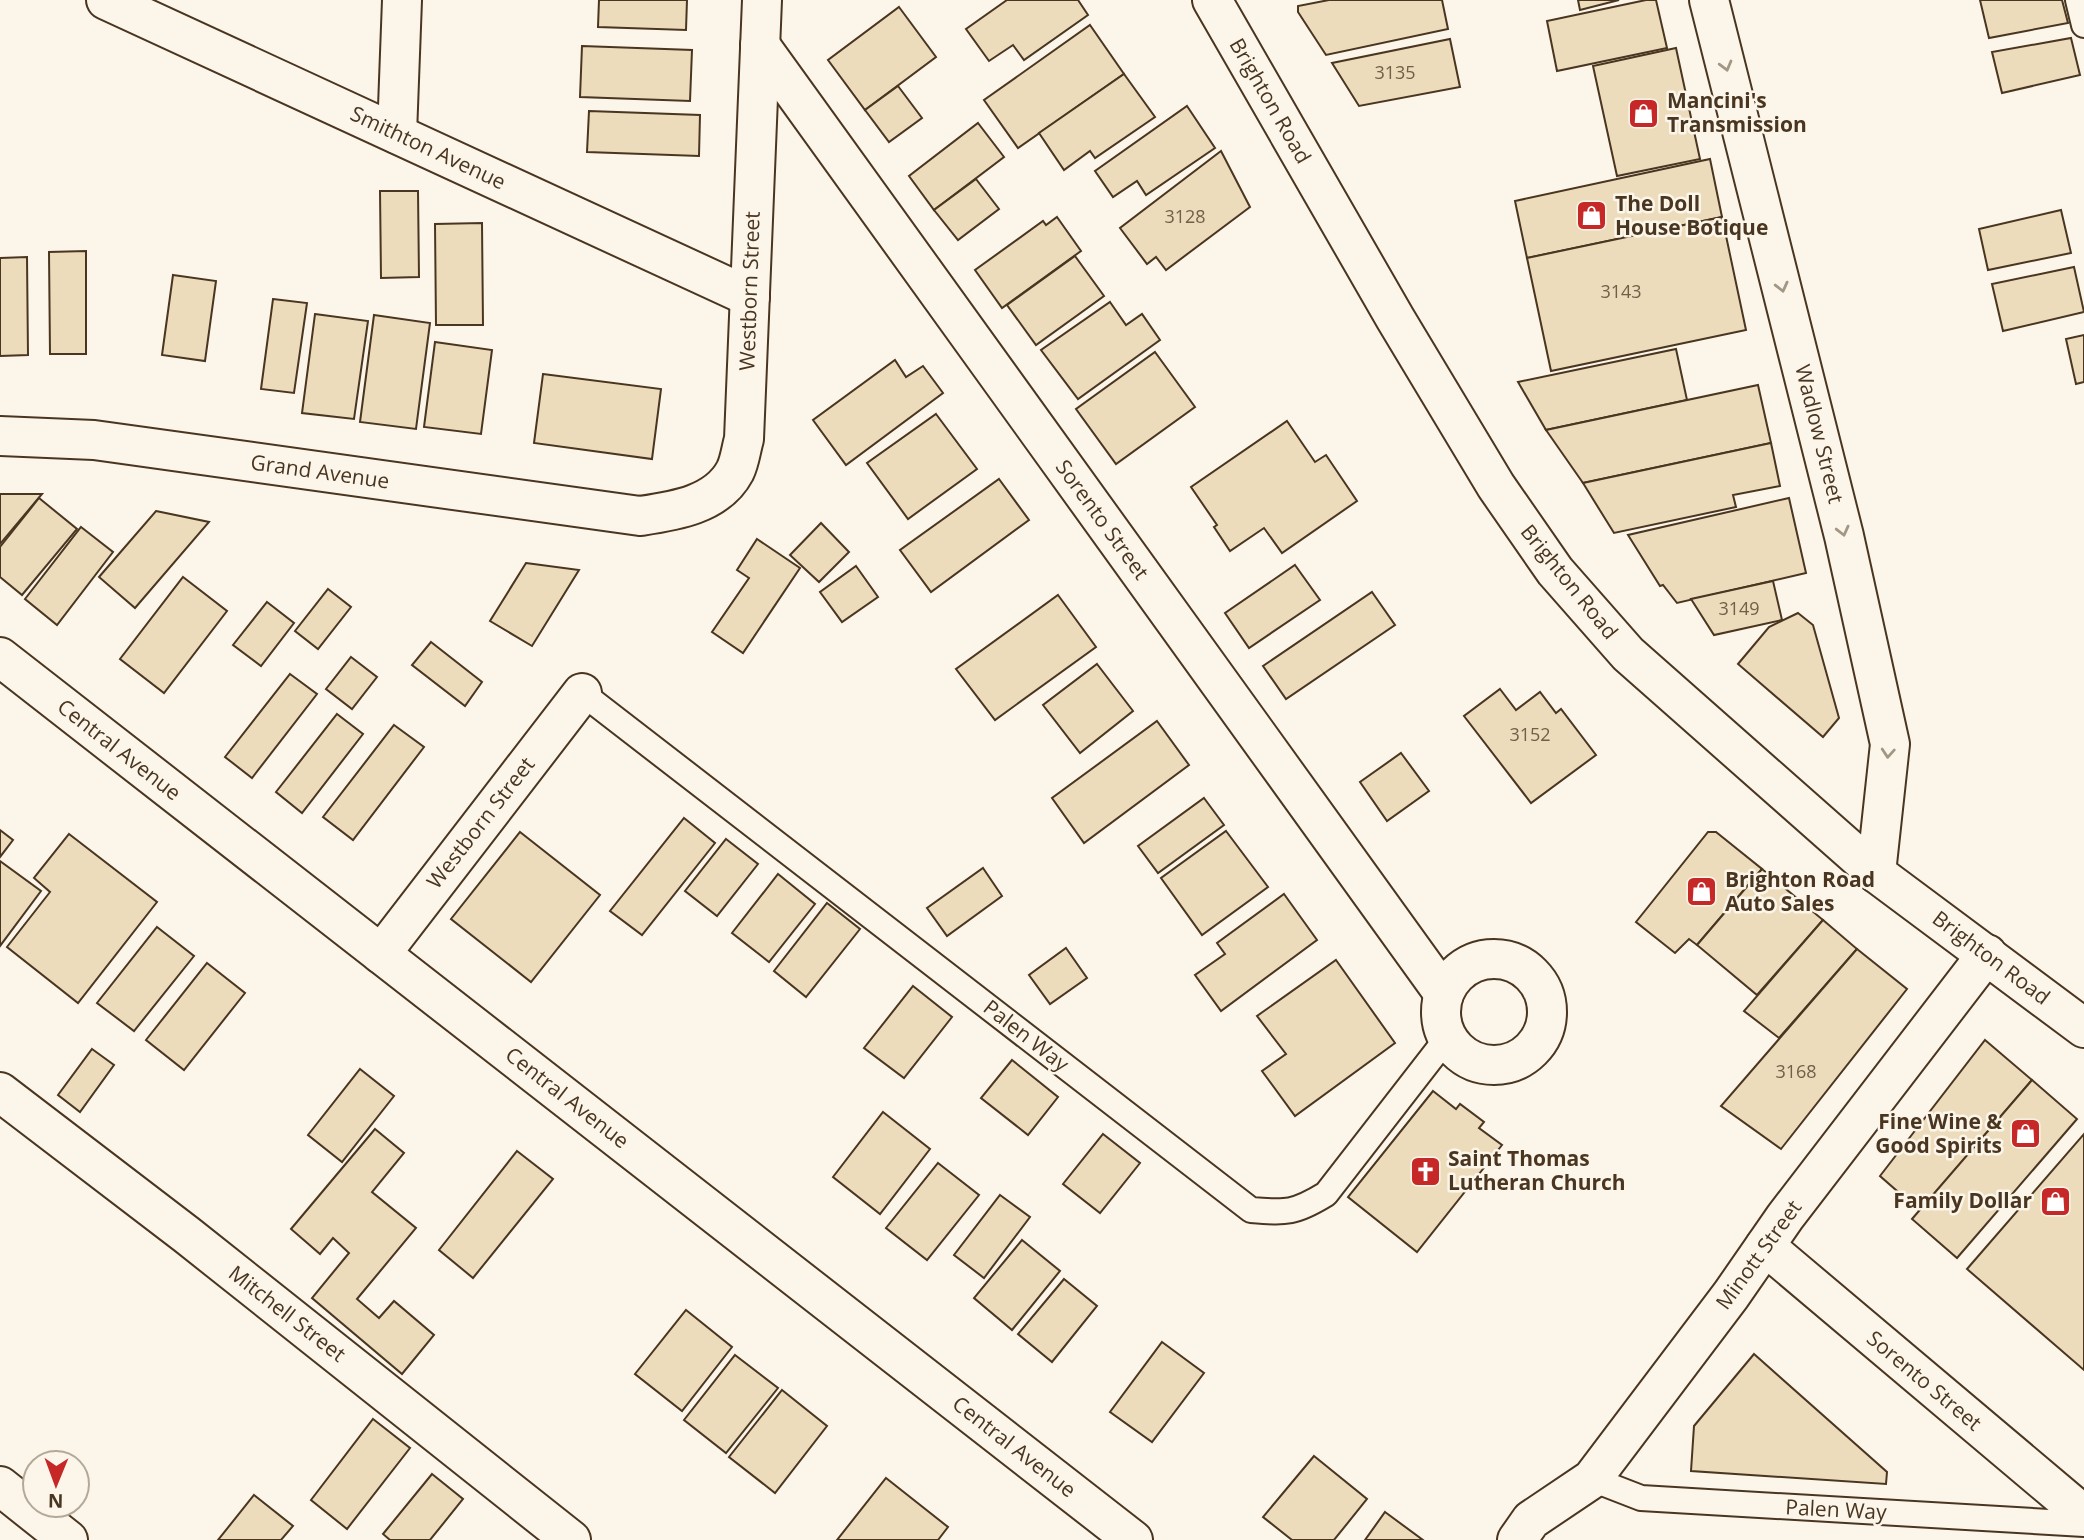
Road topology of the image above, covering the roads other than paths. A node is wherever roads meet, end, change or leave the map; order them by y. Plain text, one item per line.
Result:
1 (106, 0) edge
2 (402, 0) edge
3 (762, 0) edge
4 (1212, 0) edge
5 (1709, 0) edge
6 (2078, 0) edge
7 (2084, 25) edge
8 (760, 45) junction
9 (397, 134) junction
10 (750, 297) junction
11 (0, 436) edge
12 (640, 516) joint
13 (0, 657) edge
14 (582, 693) joint
15 (1876, 873) junction
16 (381, 954) junction
17 (1987, 954) junction
18 (1444, 994) junction
19 (2084, 1028) edge
20 (1447, 1038) junction
21 (0, 1091) edge
22 (1765, 1246) junction
23 (1592, 1479) junction
24 (0, 1486) edge
25 (2084, 1516) edge
26 (2084, 1524) edge
27 (68, 1540) edge
28 (571, 1540) edge
29 (1133, 1540) edge
30 (1517, 1540) edge

1 - 9 street, Smithton Avenue
2 - 9 street
3 - 8 street, Westborn Street
4 - 15 street, Brighton Road
5 -> 15 street, Wadlow Street
6 - 7 lane
8 - 10 street, Westborn Street
8 - 18 street, Sorento Street
9 - 10 street, Smithton Avenue
10 - 12 street, Westborn Street
11 - 12 street, Grand Avenue
13 - 16 street, Central Avenue
14 - 16 street, Westborn Street
14 - 20 lane, Palen Way
15 - 17 street, Brighton Road
16 - 29 street, Central Avenue
17 - 19 street, Brighton Road
17 - 22 street, Minott Street
18 - 20 street
18 - 20 street
21 - 28 street, Mitchell Street
22 - 23 street, Minott Street
22 - 25 street, Sorento Street
23 - 26 lane, Palen Way
23 - 30 street, Minott Street
24 - 27 street

